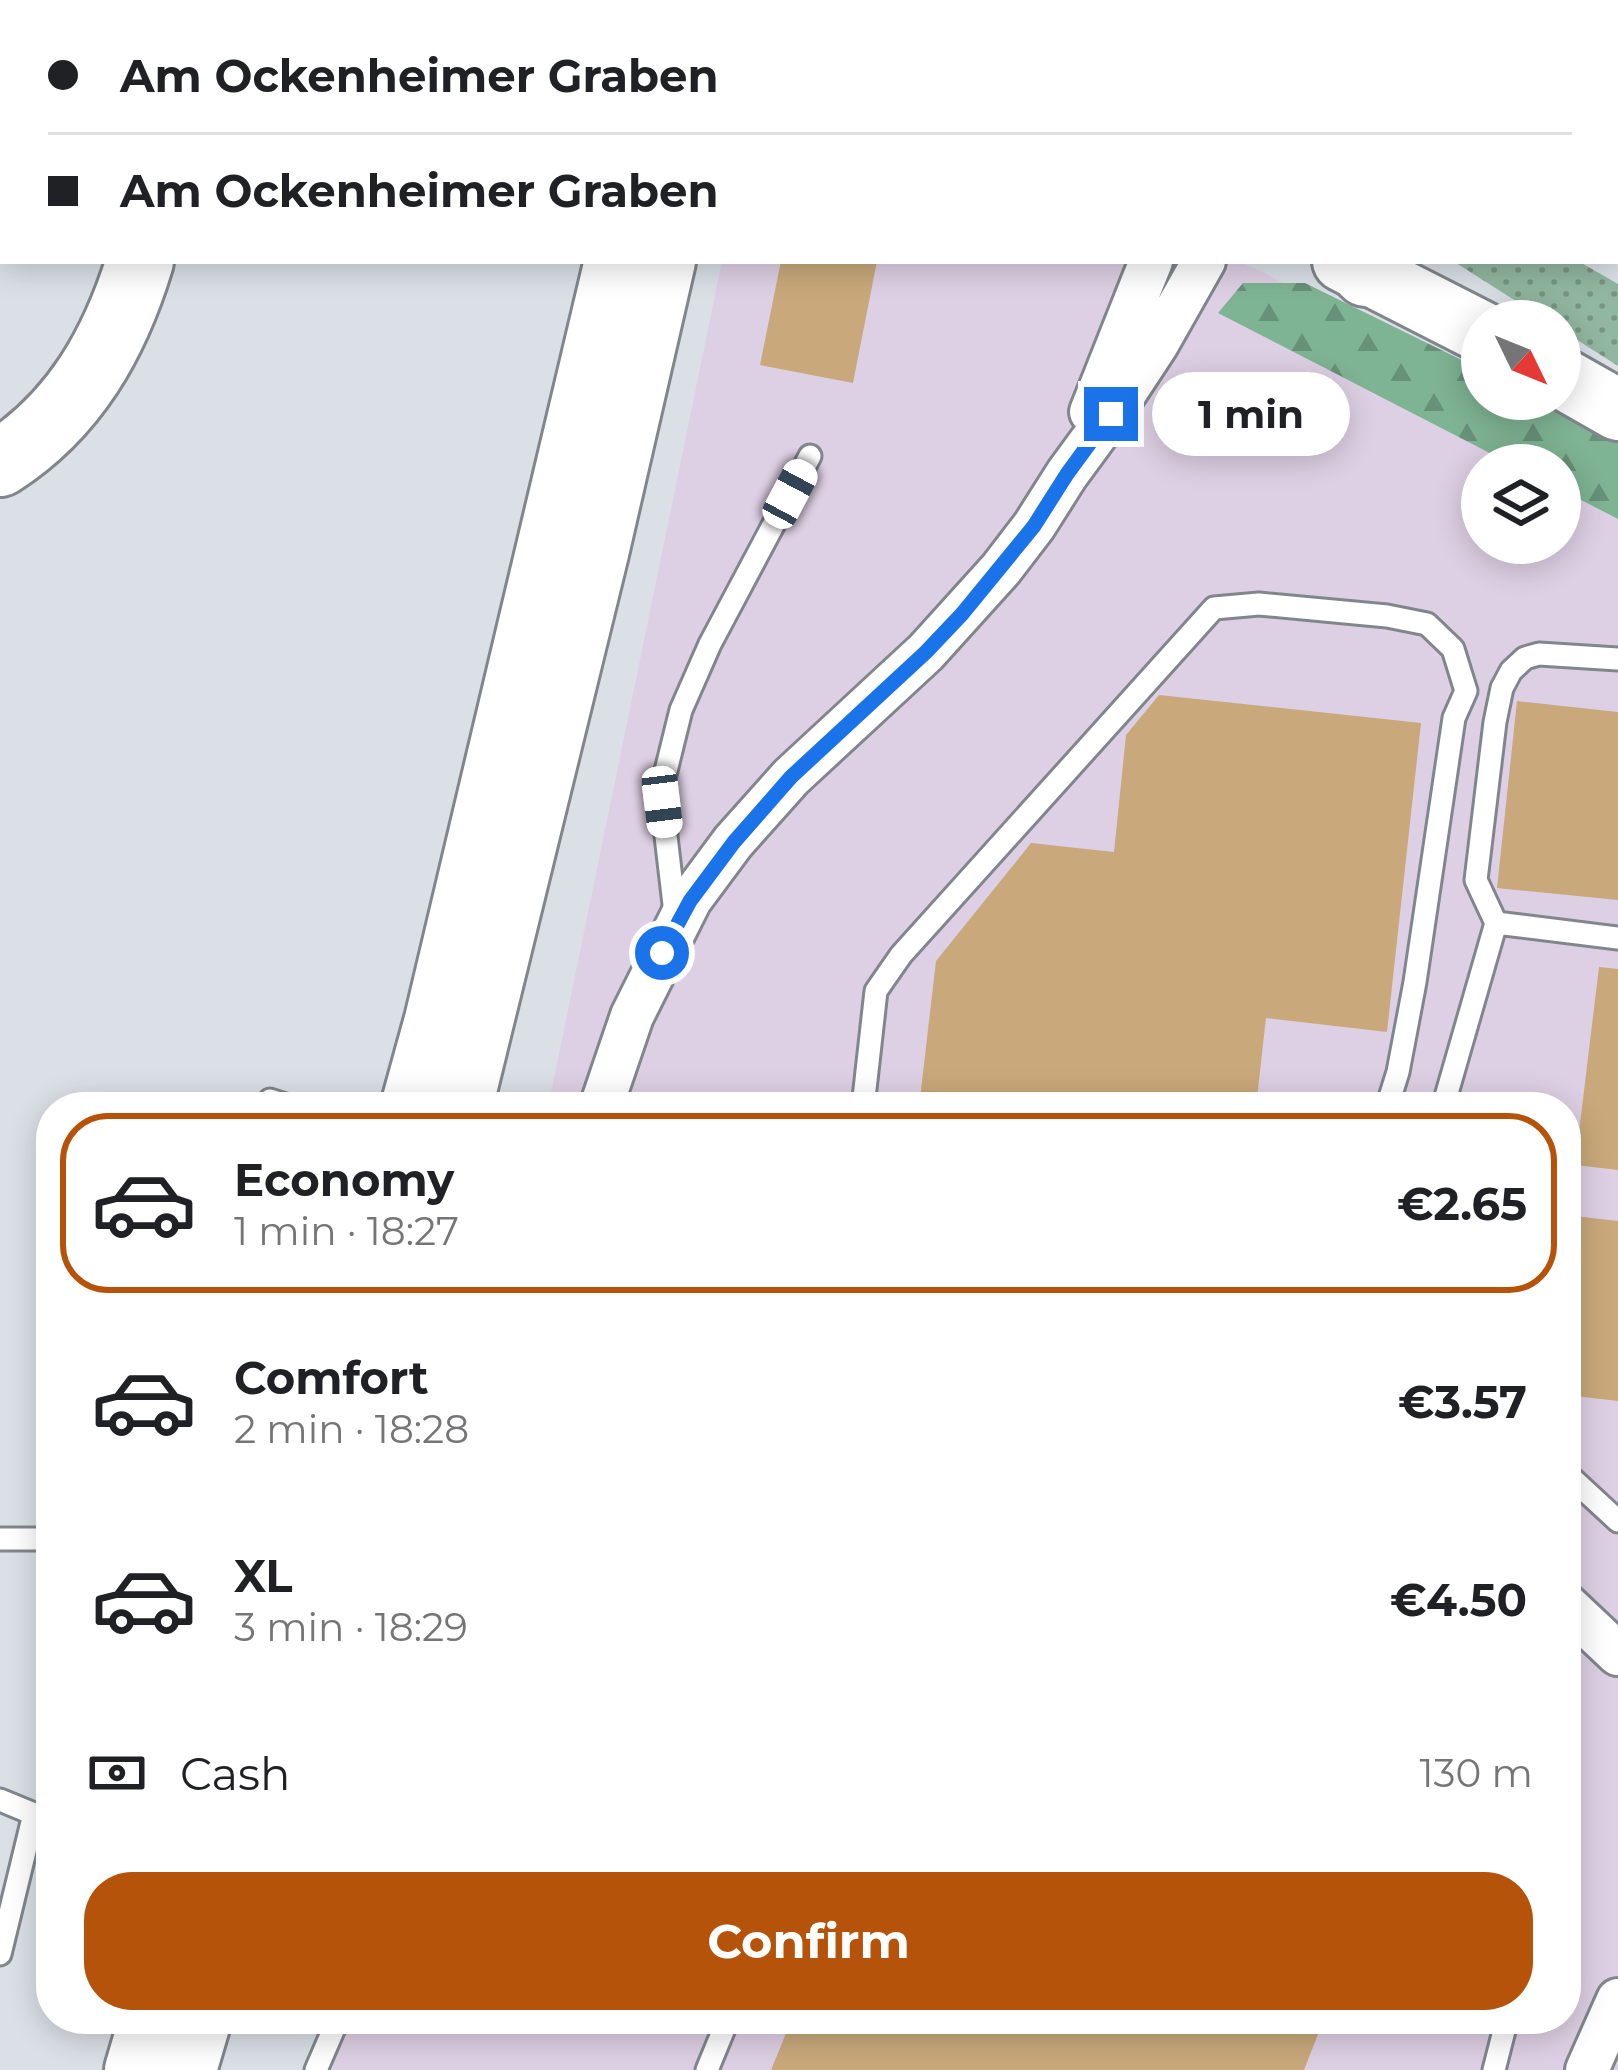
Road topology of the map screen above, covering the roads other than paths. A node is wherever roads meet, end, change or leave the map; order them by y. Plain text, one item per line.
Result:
1 (139, 264) edge
2 (614, 264) edge
3 (663, 264) edge
4 (1125, 264) edge
5 (1150, 264) edge
6 (1202, 264) edge
7 (1354, 265) edge
8 (1132, 308) junction
9 (1461, 321) edge
10 (1581, 389) edge
11 (1618, 410) edge
12 (810, 456) dead end
13 (0, 463) edge
14 (1067, 474) junction
15 (1618, 659) edge
16 (1496, 923) junction
17 (676, 928) junction
18 (1618, 938) edge
19 (458, 1025) junction
20 (420, 1092) edge
21 (461, 1092) edge
22 (606, 1092) edge
23 (864, 1092) edge
24 (1392, 1092) edge
25 (1447, 1092) edge
26 (1581, 1487) edge
27 (1618, 1521) edge
28 (0, 1539) edge
29 (36, 1539) edge
30 (1581, 1619) edge
31 (1618, 1654) edge
32 (0, 1800) edge
33 (0, 1954) edge
34 (1618, 2000) edge
35 (146, 2034) edge
36 (197, 2034) edge
37 (332, 2034) edge
38 (722, 2034) edge
39 (1503, 2034) edge
40 (1600, 2060) edge
41 (136, 2070) edge
42 (186, 2070) edge
43 (316, 2070) edge
44 (707, 2070) edge
45 (1495, 2070) edge

1 - 13 main road
2 - 19 main road
3 - 19 main road
4 - 8 street
5 - 8 street
6 - 14 street
7 - 9 main road
8 - 14 street
10 - 11 main road
12 - 17 lane
14 - 17 street
15 - 16 lane
16 - 18 lane
16 - 25 lane
17 - 22 street
19 - 20 main road
19 - 21 main road
23 - 24 lane
26 - 27 lane
28 - 29 lane
30 - 31 street
32 - 33 lane
34 - 40 street
35 - 41 main road
36 - 42 main road
37 - 43 lane
38 - 44 lane
39 - 45 lane

